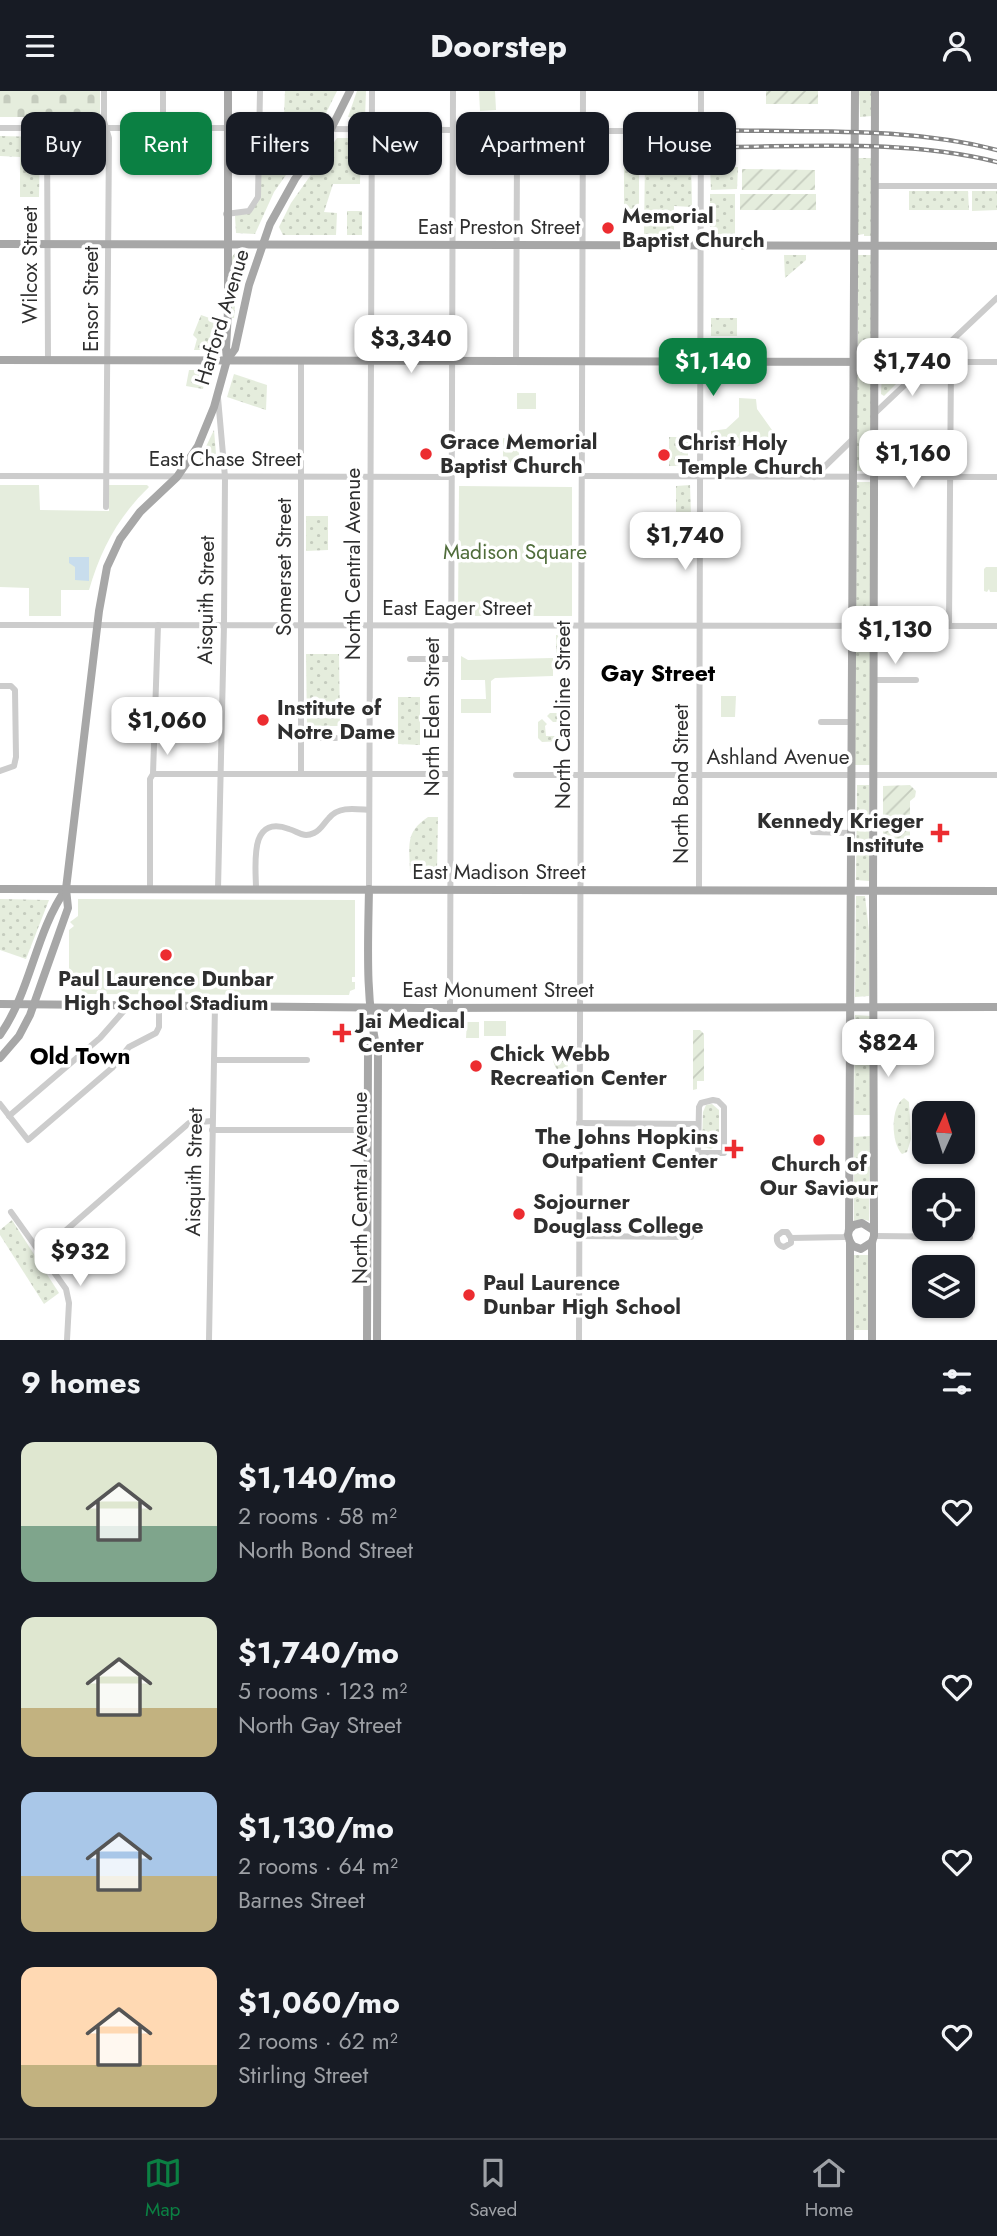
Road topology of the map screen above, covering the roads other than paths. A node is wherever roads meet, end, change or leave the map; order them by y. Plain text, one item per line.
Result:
1 (104, 91) edge
2 (163, 91) edge
3 (228, 91) edge
4 (260, 91) edge
5 (350, 91) edge
6 (372, 91) edge
7 (453, 91) edge
8 (583, 91) edge
9 (701, 91) edge
10 (855, 91) edge
11 (875, 91) edge
12 (104, 112) edge
13 (163, 112) edge
14 (228, 112) edge
15 (259, 112) edge
16 (372, 112) edge
17 (583, 112) edge
18 (701, 112) edge
19 (334, 123) edge
20 (0, 128) edge
21 (21, 128) edge
22 (106, 128) joint
23 (120, 128) edge
24 (442, 130) edge
25 (452, 130) junction
26 (47, 175) edge
27 (227, 175) edge
28 (258, 175) edge
29 (299, 175) edge
30 (372, 175) edge
31 (517, 175) edge
32 (583, 175) edge
33 (701, 175) edge
34 (876, 186) junction
35 (997, 186) edge
36 (226, 213) junction
37 (0, 244) edge
38 (47, 244) junction
39 (109, 244) junction
40 (226, 244) junction
41 (262, 244) junction
42 (372, 244) junction
43 (452, 244) junction
44 (516, 245) junction
45 (583, 245) junction
46 (700, 245) junction
47 (854, 246) junction
48 (875, 246) junction
49 (997, 246) edge
50 (997, 298) edge
51 (0, 360) edge
52 (48, 360) junction
53 (108, 360) junction
54 (227, 360) junction
55 (301, 360) junction
56 (371, 360) junction
57 (451, 361) junction
58 (516, 361) junction
59 (582, 361) junction
60 (700, 361) junction
61 (853, 361) junction
62 (875, 361) junction
63 (930, 362) junction
64 (951, 362) junction
65 (997, 362) edge
66 (218, 395) junction
67 (875, 413) junction
68 (852, 440) junction
69 (0, 476) edge
70 (582, 476) junction
71 (699, 476) junction
72 (107, 477) junction
73 (177, 477) junction
74 (225, 477) junction
75 (301, 477) junction
76 (371, 477) junction
77 (451, 477) junction
78 (814, 477) junction
79 (852, 477) junction
80 (875, 477) junction
81 (951, 477) junction
82 (997, 477) edge
83 (106, 507) dead end
84 (0, 625) edge
85 (98, 625) junction
86 (158, 625) junction
87 (224, 625) junction
88 (301, 625) junction
89 (370, 625) junction
90 (450, 625) junction
91 (581, 625) junction
92 (699, 625) junction
93 (852, 625) junction
94 (874, 625) junction
95 (949, 626) junction
96 (997, 626) edge
97 (410, 659) dead end
98 (450, 659) junction
99 (874, 680) junction
100 (916, 680) dead end
101 (0, 686) edge
102 (821, 722) dead end
103 (852, 722) junction
104 (301, 738) junction
105 (336, 738) dead end
106 (0, 771) edge
107 (153, 773) junction
108 (220, 774) junction
109 (301, 774) junction
110 (369, 774) junction
111 (450, 774) junction
112 (516, 775) dead end
113 (581, 775) junction
114 (699, 775) junction
115 (851, 775) junction
116 (873, 775) junction
117 (997, 775) edge
118 (369, 810) junction
119 (813, 832) dead end
120 (851, 833) junction
121 (0, 889) edge
122 (65, 889) junction
123 (150, 889) junction
124 (218, 889) junction
125 (256, 889) junction
126 (369, 889) junction
127 (450, 889) junction
128 (580, 889) junction
129 (699, 889) junction
130 (851, 890) junction
131 (873, 890) junction
132 (997, 891) edge
133 (0, 1005) edge
134 (18, 1005) junction
135 (34, 1005) junction
136 (129, 1005) junction
137 (159, 1005) junction
138 (215, 1005) junction
139 (370, 1007) junction
140 (850, 1007) junction
141 (874, 1007) junction
142 (997, 1007) edge
143 (450, 1008) junction
144 (580, 1008) junction
145 (0, 1035) edge
146 (373, 1037) junction
147 (0, 1058) edge
148 (214, 1059) junction
149 (307, 1060) dead end
150 (0, 1104) edge
151 (368, 1108) junction
152 (378, 1109) junction
153 (9, 1116) junction
154 (212, 1121) junction
155 (579, 1123) junction
156 (698, 1124) junction
157 (212, 1130) junction
158 (368, 1130) junction
159 (11, 1212) dead end
160 (579, 1236) junction
161 (849, 1236) junction
162 (873, 1236) junction
163 (912, 1236) edge
164 (691, 1237) dead end
165 (791, 1238) dead end
166 (41, 1252) junction
167 (67, 1340) edge
168 (209, 1340) edge
169 (367, 1340) edge
170 (377, 1340) edge
171 (579, 1340) edge
172 (850, 1340) edge
173 (872, 1340) edge

1 - 12 street, Ensor Street
2 - 13 street
3 - 14 main road
4 - 15 street
5 - 19 main road, Harford Avenue
6 - 16 street, North Central Avenue
7 - 25 street, North Eden Street
8 - 17 street, North Caroline Street
9 - 18 street, North Bond Street
10 - 47 main road
11 - 34 main road
20 - 21 street
22 - 23 street
22 - 39 street, Ensor Street
24 - 25 street
25 - 43 street, North Eden Street
26 - 38 street, Wilcox Street
27 - 36 main road
28 - 36 street
29 - 41 main road, Harford Avenue
30 - 42 street, North Central Avenue
31 - 44 street
32 - 45 street, North Caroline Street
33 - 46 street, North Bond Street
34 - 35 street
34 - 48 main road
36 - 40 main road
37 - 38 main road, East Preston Street
38 - 39 main road, East Preston Street
38 - 52 street, Wilcox Street
39 - 40 main road, East Preston Street
39 - 53 street, Ensor Street
40 - 41 main road, East Preston Street
40 - 54 main road
41 - 42 main road, East Preston Street
41 - 54 main road, Harford Avenue
42 - 43 main road, East Preston Street
42 - 56 street, North Central Avenue
43 - 44 main road, East Preston Street
43 - 57 street, North Eden Street
44 - 45 main road, East Preston Street
44 - 58 street
45 - 46 main road, East Preston Street
45 - 59 street, North Caroline Street
46 - 47 main road, East Preston Street
46 - 60 street, North Bond Street
47 - 48 main road, East Preston Street
47 - 61 main road
48 - 49 main road, East Preston Street
48 - 62 main road
50 - 63 street
51 - 52 main road
52 - 53 main road
53 - 54 main road
53 - 72 street, Ensor Street
54 - 55 main road
54 - 66 main road, Harford Avenue
55 - 56 main road
55 - 75 street, Somerset Street
56 - 57 main road
56 - 76 street, North Central Avenue
57 - 58 main road
57 - 77 street, North Eden Street
58 - 59 main road
59 - 60 main road
59 - 70 street, North Caroline Street
60 - 61 main road
60 - 71 street, North Bond Street
61 - 62 main road
61 - 68 main road
62 - 63 main road
62 - 67 main road
63 - 64 street
63 - 67 street
64 - 65 street
64 - 81 street
66 - 73 main road, Harford Avenue
66 - 74 street, Aisquith Street
67 - 80 main road
68 - 78 street
68 - 79 main road
69 - 72 street, East Chase Street
70 - 71 street
70 - 91 street, North Caroline Street
71 - 78 street
71 - 92 street, North Bond Street
72 - 73 street, East Chase Street
72 - 83 street, Ensor Street
73 - 74 street, East Chase Street
73 - 85 main road, Harford Avenue
74 - 75 street, East Chase Street
74 - 87 street, Aisquith Street
75 - 76 street, East Chase Street
75 - 88 street, Somerset Street
76 - 77 street, East Chase Street
76 - 89 street, North Central Avenue
77 - 90 street, North Eden Street
78 - 79 street
79 - 80 street
79 - 93 main road
80 - 81 street
80 - 94 main road
81 - 82 street
81 - 95 street
84 - 85 street, East Eager Street
85 - 86 street, East Eager Street
85 - 122 main road
86 - 87 street, East Eager Street
86 - 107 street
87 - 88 street, East Eager Street
87 - 108 street, Aisquith Street
88 - 89 street, East Eager Street
88 - 104 street, Somerset Street
89 - 90 street, East Eager Street
89 - 110 street, North Central Avenue
90 - 91 street, East Eager Street
90 - 98 street, North Eden Street
91 - 92 street, East Eager Street
91 - 113 street, North Caroline Street
92 - 93 street, East Eager Street
92 - 114 street, North Bond Street
93 - 94 street, East Eager Street
93 - 103 main road
94 - 95 street, East Eager Street
94 - 99 main road
95 - 96 street, East Eager Street
97 - 98 street
98 - 111 street, North Eden Street
99 - 100 street
99 - 116 main road
101 - 106 street
102 - 103 street
103 - 115 main road
104 - 105 street
104 - 109 street, Somerset Street
107 - 108 street
107 - 123 street
108 - 109 street
108 - 124 street, Aisquith Street
109 - 110 street
110 - 111 street
110 - 118 street, North Central Avenue
111 - 127 street, North Eden Street
112 - 113 street, Ashland Avenue
113 - 114 street, Ashland Avenue
113 - 128 street, North Caroline Street
114 - 115 street, Ashland Avenue
114 - 129 street, North Bond Street
115 - 116 street, Ashland Avenue
115 - 120 main road
116 - 117 street, Ashland Avenue
116 - 131 main road
118 - 125 street
118 - 126 street, North Central Avenue
119 - 120 street
120 - 130 main road
121 - 122 main road, East Madison Street
122 - 123 main road, East Madison Street
122 - 134 main road
122 - 135 main road
123 - 124 main road, East Madison Street
124 - 125 main road, East Madison Street
125 - 126 main road, East Madison Street
126 - 127 main road, East Madison Street
126 - 139 main road, North Central Avenue
127 - 128 main road, East Madison Street
127 - 143 street, North Eden Street
128 - 129 main road, East Madison Street
128 - 144 street, North Caroline Street
129 - 130 main road, East Madison Street
130 - 131 main road, East Madison Street
130 - 140 main road
131 - 132 main road, East Madison Street
131 - 141 main road
133 - 134 main road, East Monument Street
134 - 135 main road, East Monument Street
134 - 145 main road
135 - 136 main road, East Monument Street
135 - 147 main road
136 - 137 main road, East Monument Street
136 - 153 street
137 - 138 main road, East Monument Street
137 - 153 street
138 - 139 main road, East Monument Street
138 - 148 street, Aisquith Street
139 - 143 main road, East Monument Street
139 - 146 main road, North Central Avenue
140 - 141 main road, East Monument Street
140 - 144 main road, East Monument Street
140 - 161 main road
141 - 142 main road, East Monument Street
141 - 162 main road
143 - 144 main road, East Monument Street
144 - 155 street, North Caroline Street
146 - 151 main road, North Central Avenue
146 - 152 main road, North Central Avenue
148 - 149 street
148 - 154 street, Aisquith Street
150 - 153 street
151 - 152 main road
151 - 158 main road, North Central Avenue
152 - 170 main road, North Central Avenue
154 - 157 street, Aisquith Street
154 - 166 street
155 - 156 street
155 - 160 street, North Caroline Street
156 - 156 street
157 - 158 street
157 - 168 street, Aisquith Street
158 - 169 main road, North Central Avenue
159 - 166 street
160 - 164 street
160 - 171 street, North Caroline Street
161 - 162 main road
161 - 162 main road
161 - 165 street
161 - 172 main road
162 - 163 street
162 - 173 main road
166 - 167 street

